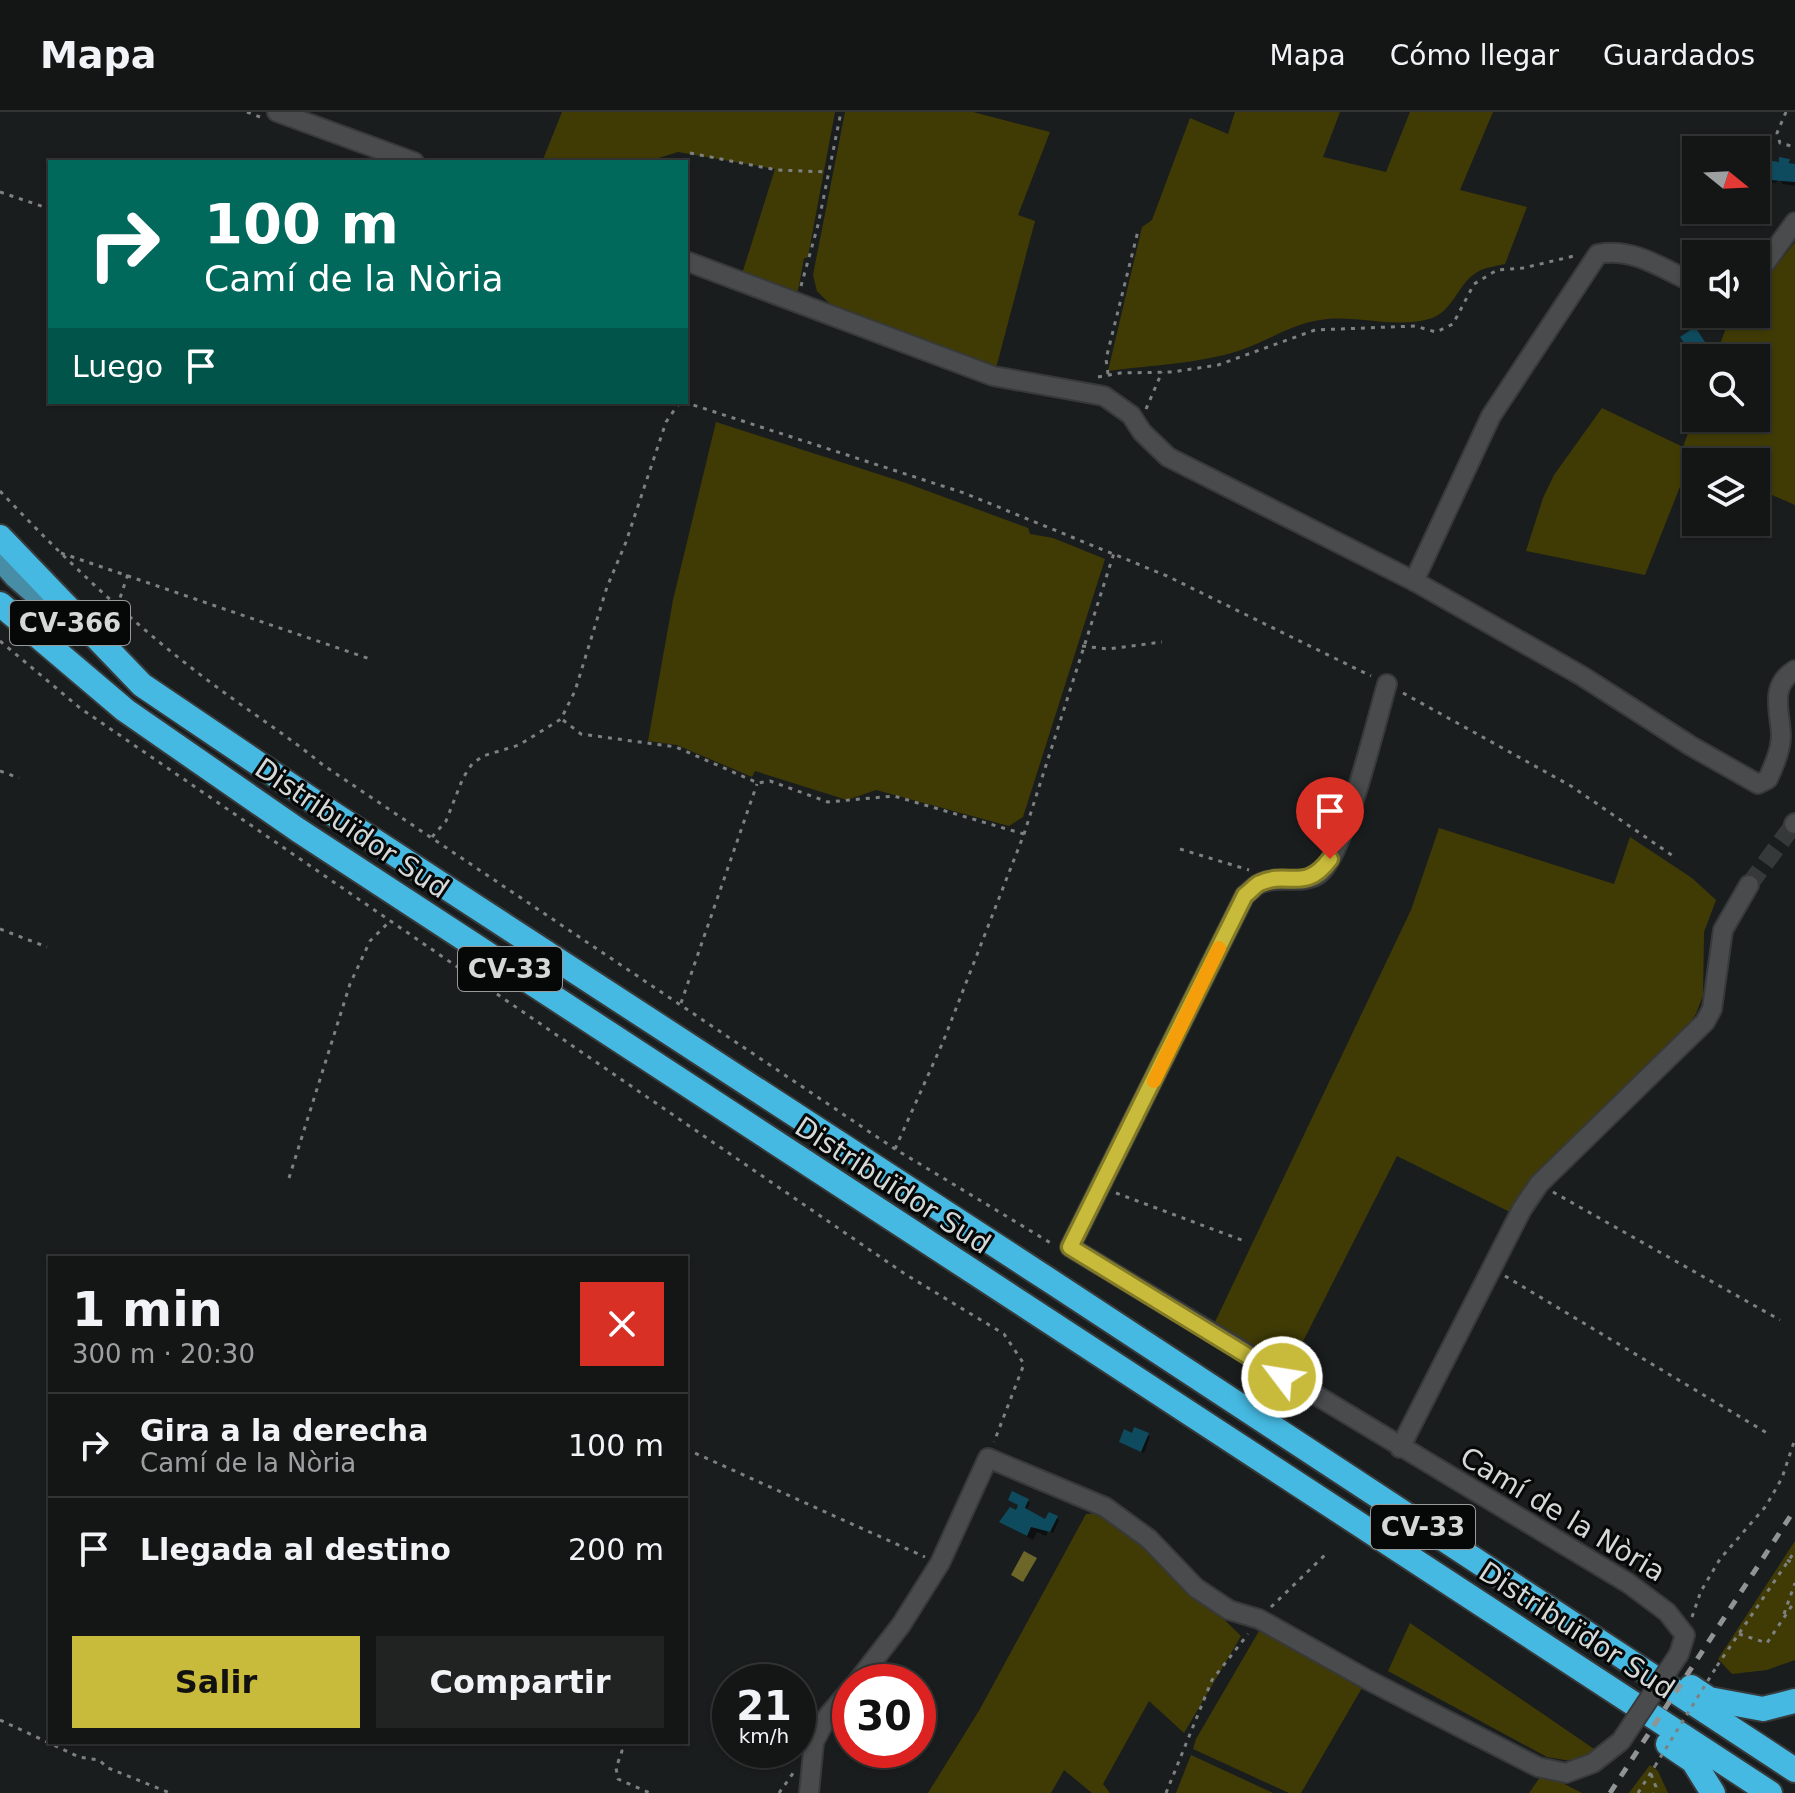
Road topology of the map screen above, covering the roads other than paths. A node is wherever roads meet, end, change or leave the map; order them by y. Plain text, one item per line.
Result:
1 (277, 112) edge
2 (409, 160) edge
3 (1795, 222) edge
4 (1770, 257) edge
5 (688, 262) edge
6 (1682, 277) edge
7 (0, 537) edge
8 (0, 558) edge
9 (1414, 581) junction
10 (0, 604) edge
11 (1795, 670) edge
12 (1387, 684) road end
13 (142, 685) junction
14 (1749, 885) tunnel mouth
15 (1400, 1448) junction
16 (1417, 1523) junction
17 (1418, 1562) junction
18 (871, 1664) edge
19 (1795, 1701) edge
20 (832, 1711) edge
21 (1795, 1770) edge
22 (809, 1793) edge
23 (1713, 1793) edge
24 (1770, 1793) edge

1 - 2 street
3 - 4 street
5 - 9 street
6 - 9 street
7 - 13 highway, CV-33
8 - 13 main road, CV-366
9 - 11 street
10 - 17 highway, Distribuïdor Sud / CV-33
12 - 15 street, Camí de la Nòria
13 - 16 highway, Distribuïdor Sud / CV-33
14 - 15 street
15 - 18 street, Camí de la Nòria, bridge
16 - 19 highway
16 - 21 highway, Distribuïdor Sud / CV-33
17 - 23 highway
17 - 24 highway, Distribuïdor Sud / CV-33
20 - 22 street

